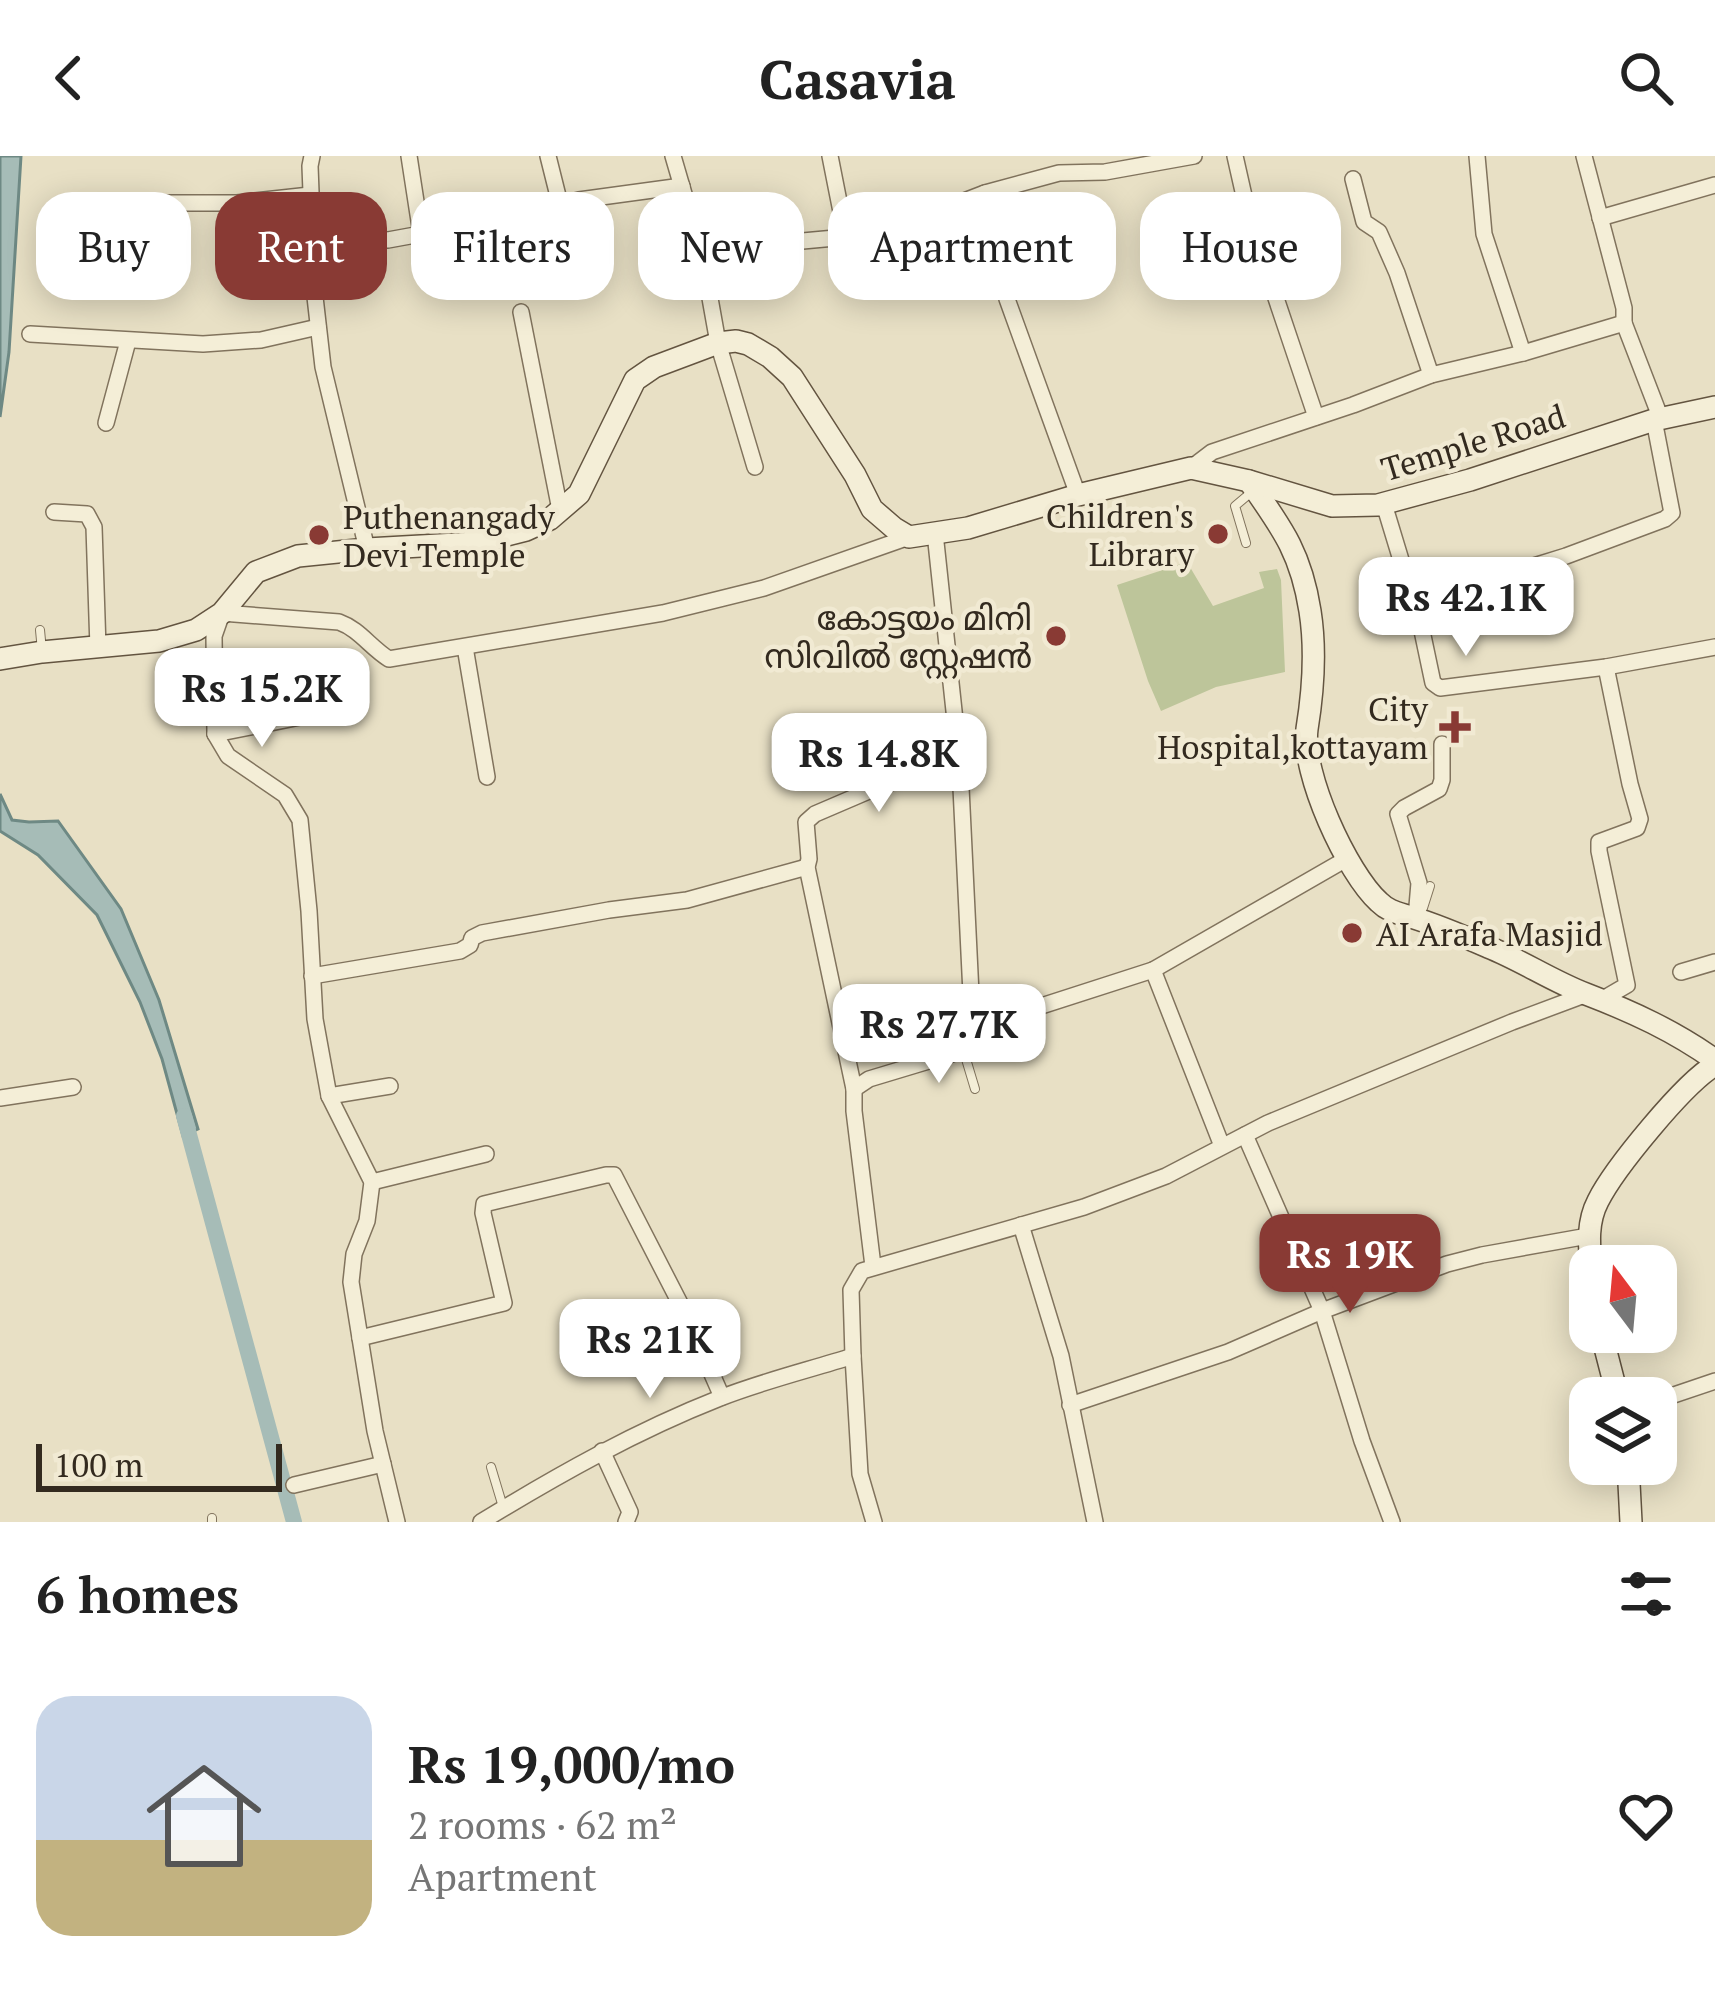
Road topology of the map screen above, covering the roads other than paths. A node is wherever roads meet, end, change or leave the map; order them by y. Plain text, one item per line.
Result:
1 (312, 156) edge
2 (409, 156) edge
3 (548, 156) edge
4 (673, 156) edge
5 (830, 156) edge
6 (1194, 156) edge
7 (1235, 156) edge
8 (1477, 156) edge
9 (1584, 156) edge
10 (1353, 179) dead end
11 (1715, 185) edge
12 (682, 186) junction
13 (310, 192) edge
14 (415, 192) edge
15 (557, 192) edge
16 (684, 192) edge
17 (837, 192) edge
18 (989, 192) edge
19 (614, 196) edge
20 (1600, 218) junction
21 (317, 300) edge
22 (711, 300) edge
23 (1007, 300) edge
24 (521, 312) dead end
25 (1624, 323) junction
26 (319, 327) junction
27 (29, 334) dead end
28 (128, 340) junction
29 (718, 343) junction
30 (1522, 353) junction
31 (1431, 375) junction
32 (1715, 407) edge
33 (1316, 417) junction
34 (1658, 420) junction
35 (106, 423) dead end
36 (755, 467) dead end
37 (1191, 468) junction
38 (1252, 485) junction
39 (1078, 495) junction
40 (1384, 504) junction
41 (560, 510) junction
42 (54, 512) dead end
43 (935, 533) junction
44 (909, 537) junction
45 (1246, 543) dead end
46 (367, 549) junction
47 (1495, 578) dead end
48 (222, 613) junction
49 (465, 646) junction
50 (1715, 647) edge
51 (98, 648) junction
52 (26, 649) edge
53 (1606, 667) junction
54 (300, 717) dead end
55 (215, 734) junction
56 (1442, 744) dead end
57 (960, 767) junction
58 (488, 777) dead end
59 (1348, 858) junction
60 (806, 868) junction
61 (1430, 886) dead end
62 (1419, 920) junction
63 (1715, 962) edge
64 (1153, 970) junction
65 (1681, 972) dead end
66 (311, 976) junction
67 (1595, 997) junction
68 (976, 1027) junction
69 (963, 1047) junction
70 (1715, 1063) edge
71 (390, 1086) dead end
72 (73, 1087) dead end
73 (854, 1089) junction
74 (975, 1089) dead end
75 (329, 1096) junction
76 (0, 1099) edge
77 (1246, 1135) junction
78 (1222, 1146) junction
79 (487, 1154) dead end
80 (372, 1182) junction
81 (1021, 1225) junction
82 (1588, 1236) junction
83 (1589, 1245) edge
84 (873, 1266) junction
85 (1322, 1311) junction
86 (360, 1338) junction
87 (853, 1356) junction
88 (1715, 1381) edge
89 (1677, 1394) edge
90 (722, 1397) junction
91 (1070, 1406) junction
92 (602, 1451) junction
93 (383, 1464) junction
94 (491, 1467) dead end
95 (294, 1485) dead end
96 (1629, 1485) edge
97 (503, 1508) junction
98 (398, 1522) edge
99 (481, 1522) edge
100 (626, 1522) edge
101 (874, 1522) edge
102 (1095, 1522) edge
103 (1392, 1522) edge
104 (1631, 1522) edge

1 - 13 street
2 - 14 street
3 - 15 street
4 - 12 street
5 - 17 street
6 - 18 street
7 - 33 street
8 - 30 street
9 - 20 street
10 - 31 street
11 - 20 street
12 - 16 street
12 - 19 street
20 - 25 street
21 - 26 street
22 - 29 street
23 - 39 street
24 - 41 street
25 - 30 street
25 - 34 street
26 - 28 street
26 - 46 street
27 - 28 street
28 - 35 street
29 - 36 street
29 - 41 main road
29 - 44 main road
30 - 31 street
31 - 33 street
32 - 34 main road, Temple Road
33 - 37 street
34 - 40 main road, Temple Road
34 - 47 street
37 - 38 main road, Temple Road
37 - 39 main road
38 - 40 main road, Temple Road
38 - 45 lane
38 - 59 main road
39 - 43 main road
40 - 53 street
41 - 46 main road
42 - 51 street
43 - 44 main road
43 - 57 street
44 - 49 street
46 - 48 main road
48 - 49 street
48 - 51 main road
48 - 55 street
49 - 58 street
50 - 53 street
51 - 52 main road
53 - 67 street
54 - 55 street
55 - 66 street
56 - 62 street
57 - 60 street
57 - 68 street
59 - 62 main road
59 - 64 street
60 - 66 street
60 - 73 street
61 - 62 lane
62 - 67 main road
63 - 65 street
64 - 68 street
64 - 78 street
66 - 75 street
67 - 70 main road
67 - 77 street
68 - 69 street
69 - 73 street
69 - 74 lane
70 - 82 main road
71 - 75 street
72 - 76 street
73 - 84 street
75 - 80 street
77 - 78 street
77 - 85 street
78 - 81 street
79 - 80 street
80 - 86 street
81 - 84 street
81 - 91 street
82 - 83 main road
82 - 85 street
84 - 87 street
85 - 91 street
85 - 103 street
86 - 90 street
86 - 93 street
87 - 90 street
87 - 101 street
88 - 89 street
90 - 92 street
91 - 102 street
92 - 97 street
92 - 100 street
93 - 95 street
93 - 98 street
94 - 97 lane
96 - 104 main road
97 - 99 street

